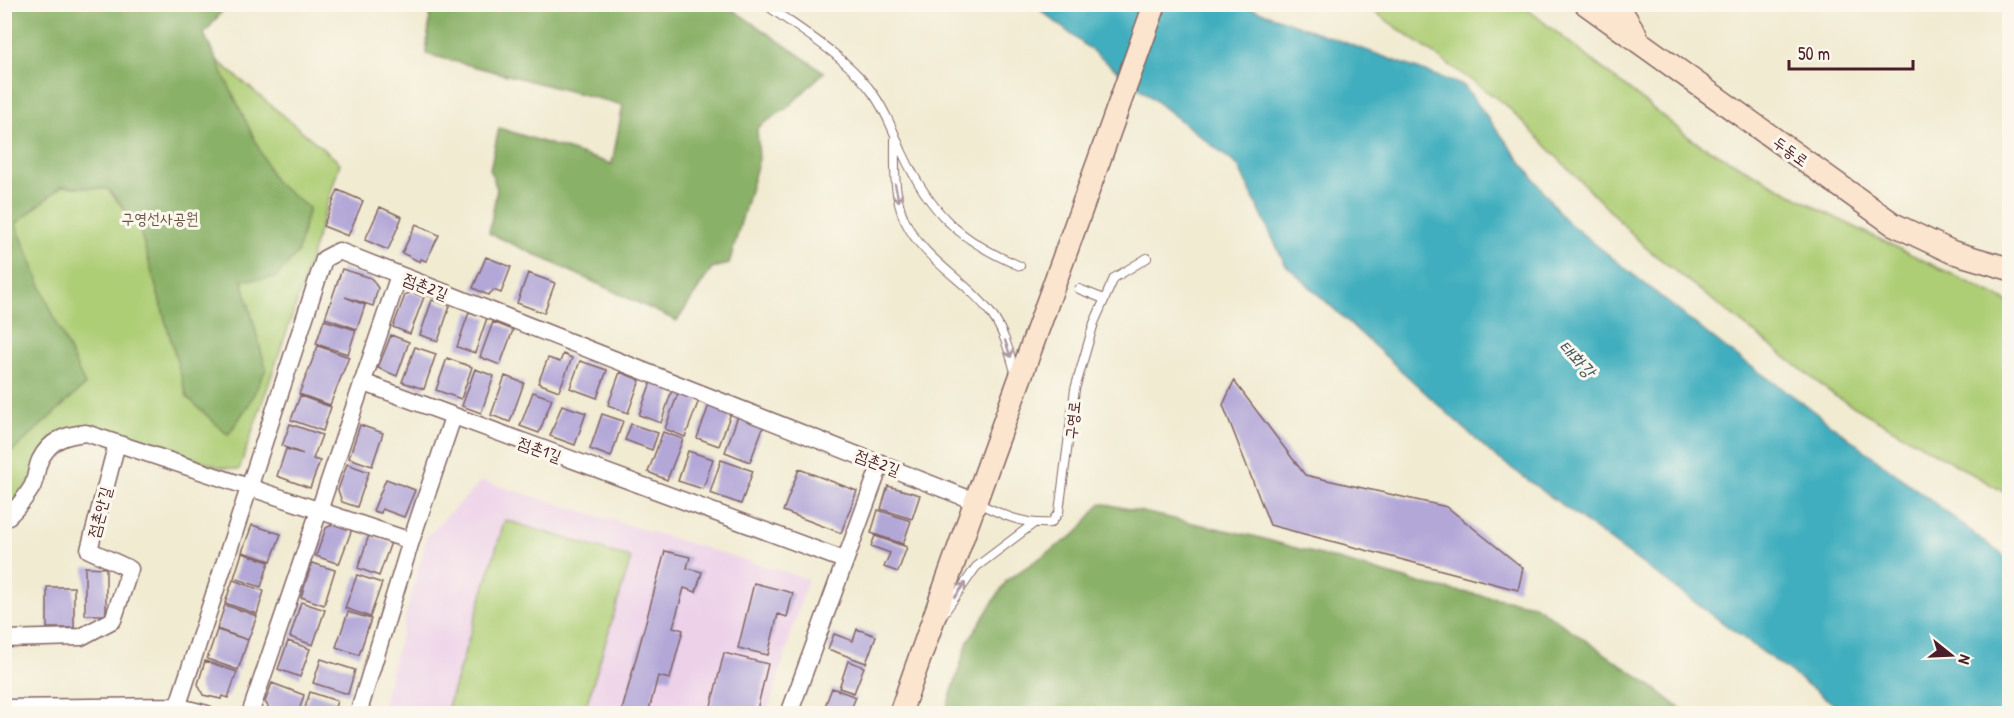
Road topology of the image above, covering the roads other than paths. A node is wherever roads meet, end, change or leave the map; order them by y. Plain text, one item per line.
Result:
1 (765, 4) edge
2 (1155, 4) edge
3 (1586, 4) edge
4 (1617, 4) edge
5 (1641, 44) junction
6 (895, 135) junction
7 (1147, 258) dead end
8 (1020, 266) dead end
9 (2010, 269) edge
10 (399, 275) junction
11 (1080, 289) dead end
12 (1104, 299) junction
13 (362, 382) junction
14 (1018, 382) junction
15 (453, 417) junction
16 (117, 443) junction
17 (881, 463) junction
18 (249, 488) junction
19 (974, 501) junction
20 (320, 509) junction
21 (4, 520) edge
22 (1033, 524) junction
23 (411, 541) junction
24 (844, 560) junction
25 (926, 638) junction
26 (4, 639) edge
27 (4, 708) edge
28 (175, 710) edge
29 (207, 714) edge
30 (250, 714) edge
31 (357, 714) edge
32 (789, 714) edge
33 (900, 714) edge

1 - 6 lane
2 - 14 main road
3 - 5 main road, 두동로
4 - 5 main road
5 - 9 main road, 두동로
6 - 8 lane
6 -> 14 lane
7 - 12 lane, 구영로
10 - 13 street
10 - 17 street, 점촌2길
10 - 18 street, 점촌2길
11 - 12 lane
12 - 22 lane, 구영로
13 - 15 street, 점촌1길
13 - 20 street
14 - 19 main road
15 - 23 street
15 - 24 street, 점촌1길
16 - 18 street
16 - 21 street
16 - 26 street, 점촌안길
17 - 19 street, 점촌2길
17 - 24 street
18 - 20 street
18 - 28 street, 점촌2길
19 - 22 lane
19 - 25 main road
20 - 23 street
20 - 30 street
25 -> 22 lane
23 - 31 street
24 - 32 street
25 - 33 main road
27 - 28 street
28 - 29 street

